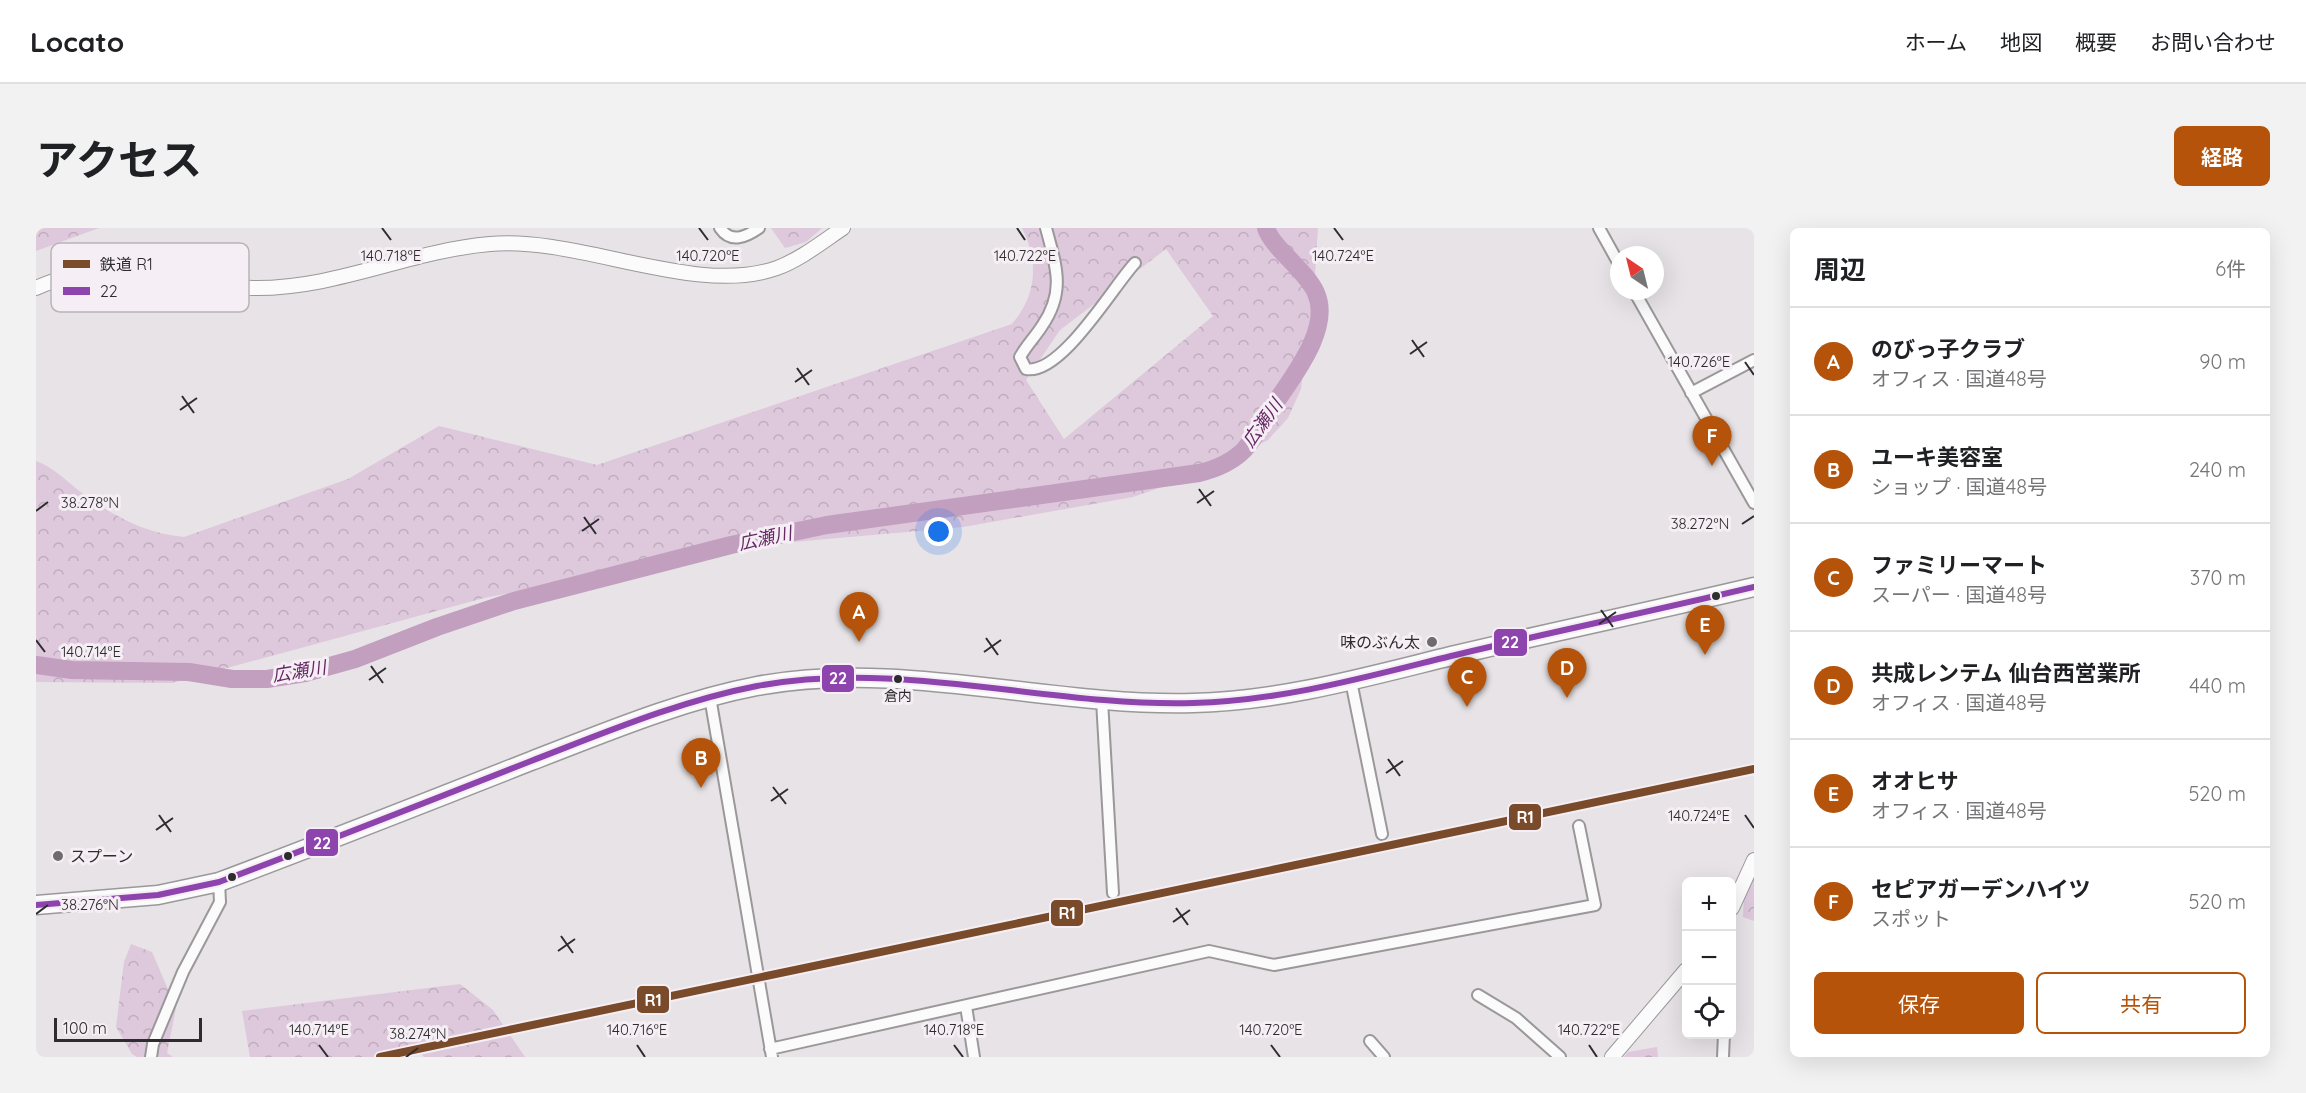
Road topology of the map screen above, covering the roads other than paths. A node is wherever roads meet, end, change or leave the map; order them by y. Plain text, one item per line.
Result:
1 (720, 228) edge
2 (759, 228) edge
3 (843, 228) edge
4 (1046, 228) edge
5 (1599, 228) edge
6 (825, 232) edge
7 (1610, 248) edge
8 (1135, 264) dead end
9 (51, 283) edge
10 (36, 288) edge
11 (249, 288) edge
12 (1639, 300) edge
13 (1754, 360) edge
14 (1691, 393) junction
15 (1754, 503) edge
16 (1754, 587) edge
17 (1351, 681) junction
18 (710, 697) junction
19 (1102, 700) junction
20 (1579, 826) dead end
21 (1382, 834) dead end
22 (1754, 860) edge
23 (219, 882) junction
24 (1113, 893) dead end
25 (1736, 898) edge
26 (36, 905) edge
27 (1682, 975) edge
28 (1478, 995) dead end
29 (966, 1006) junction
30 (1724, 1039) edge
31 (1370, 1041) dead end
32 (771, 1053) edge
33 (151, 1057) edge
34 (974, 1057) edge
35 (1384, 1057) edge
36 (1560, 1057) edge
37 (1612, 1057) edge
38 (1723, 1057) edge

1 - 2 street
3 - 6 street
4 - 8 street
5 - 7 street
6 - 11 street
9 - 10 street
12 - 14 street
13 - 14 street
14 - 15 street
16 - 17 highway
17 - 19 highway
17 - 21 street
18 - 19 highway
18 - 23 highway
18 - 32 street
19 - 24 street
20 - 29 street
22 - 25 street
23 - 26 highway
23 - 33 street
27 - 37 street
28 - 36 street
29 - 32 street
29 - 34 street
30 - 38 street
31 - 35 street

